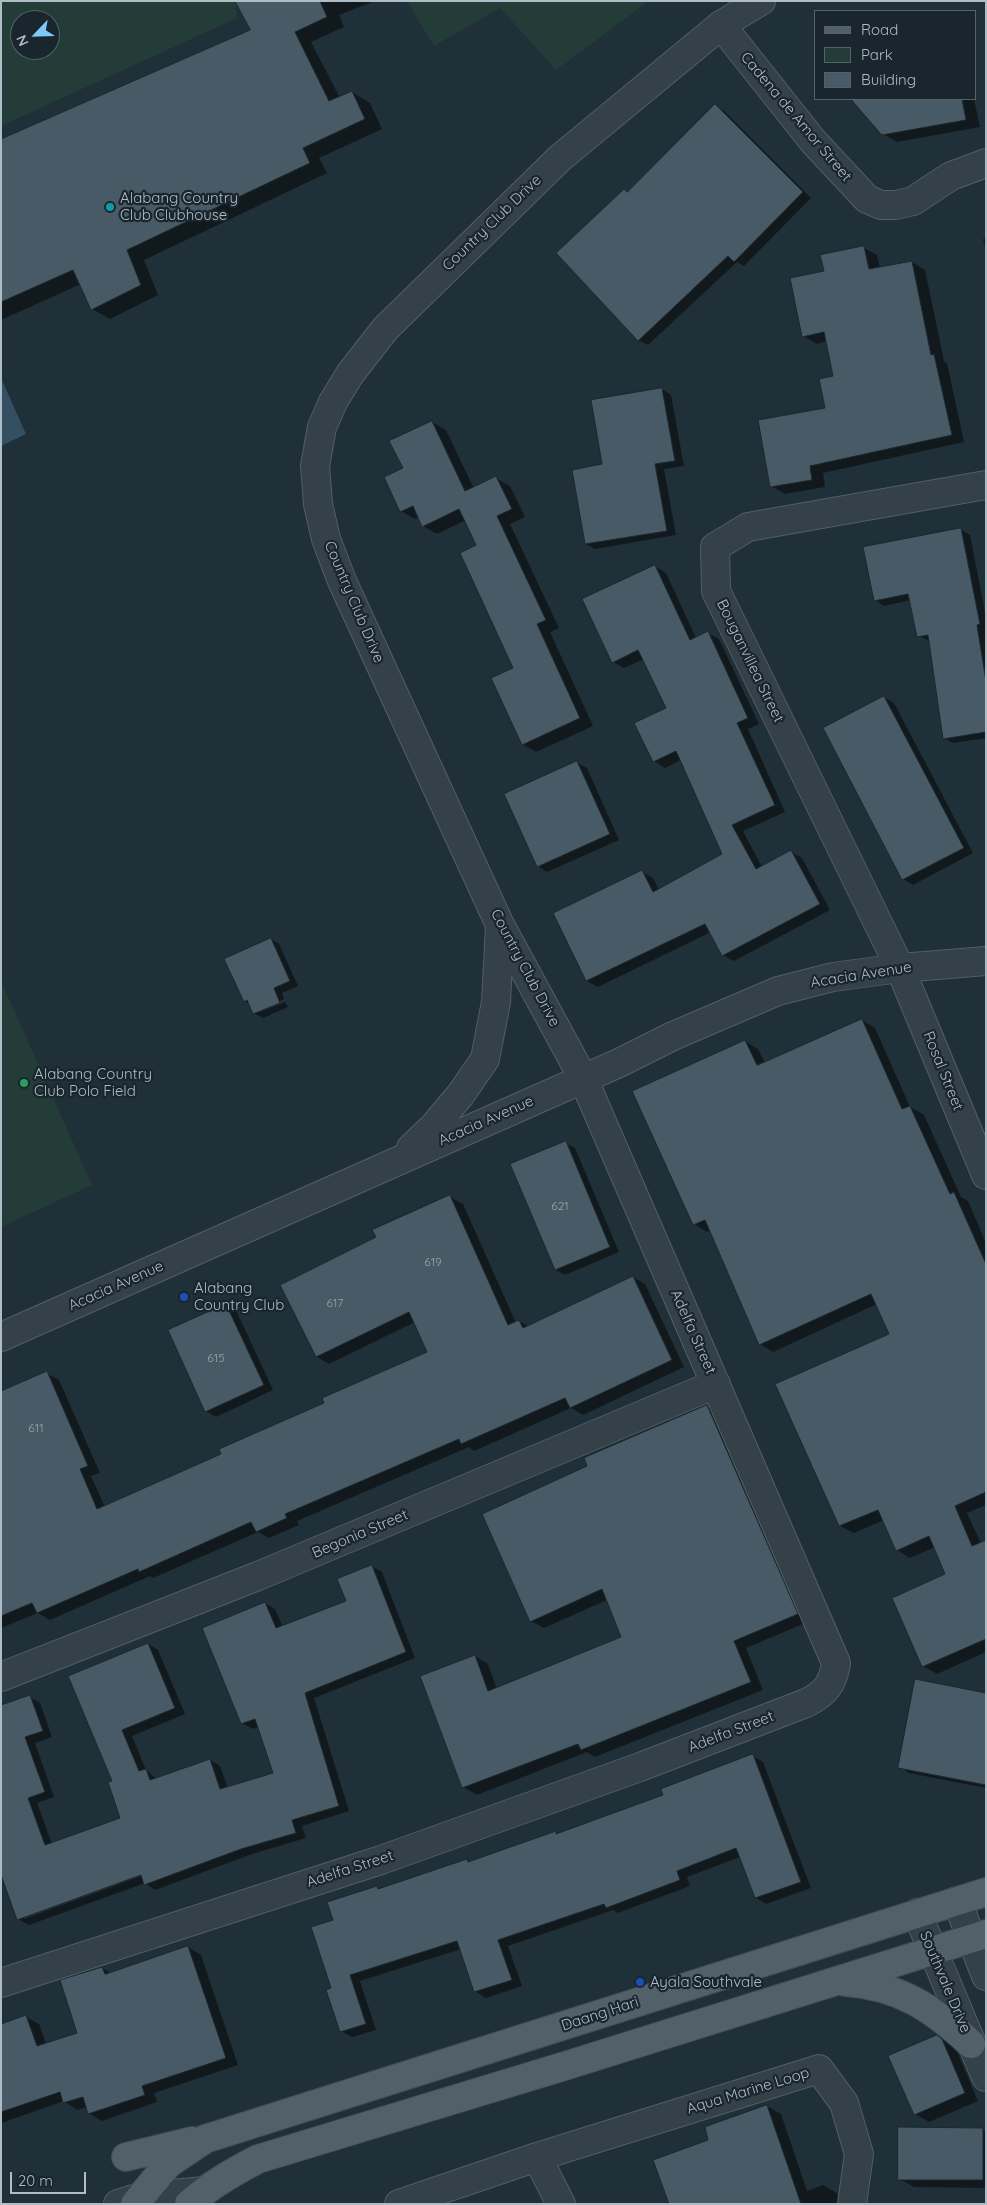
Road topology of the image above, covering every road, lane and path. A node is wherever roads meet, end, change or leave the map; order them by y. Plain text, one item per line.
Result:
1 (761, 1) edge
2 (721, 25) junction
3 (986, 162) edge
4 (986, 485) edge
5 (500, 925) junction
6 (986, 961) edge
7 (900, 968) junction
8 (583, 1078) junction
9 (399, 1159) junction
10 (986, 1175) edge
11 (1, 1337) edge
12 (716, 1384) junction
13 (1, 1677) edge
14 (986, 1892) edge
15 (957, 1901) junction
16 (917, 1913) junction
17 (978, 1937) edge
18 (932, 1952) junction
19 (986, 1976) edge
20 (839, 1981) junction
21 (1, 1983) edge
22 (971, 2044) junction
23 (986, 2077) edge
24 (244, 2128) junction
25 (537, 2156) junction
26 (126, 2157) dead end
27 (168, 2164) junction
28 (196, 2197) edge
29 (131, 2202) edge
30 (399, 2204) edge
31 (561, 2204) edge
32 (852, 2204) edge

1 - 2 street, Country Club Drive
2 - 3 street, Cadena de Amor Street
2 - 5 street, Country Club Drive
4 - 7 street, Bouganvillea Street
5 - 8 street, Country Club Drive
5 - 9 street
6 - 7 street, Acacia Avenue
7 - 8 street, Acacia Avenue
7 - 10 street, Rosal Street
8 - 9 street, Acacia Avenue
8 - 12 street, Adelfa Street
9 - 11 street, Acacia Avenue
12 - 13 street, Begonia Street
12 - 21 street, Adelfa Street
14 - 15 main road, Daang Hari
15 - 16 main road, Daang Hari
15 - 17 street
16 - 18 street, Southvale Drive
16 - 24 main road, Daang Hari
17 - 18 main road
17 - 19 street
18 - 20 main road
18 - 22 street, Southvale Drive
20 - 22 main road
20 - 28 main road
22 - 23 street, Southvale Drive
24 - 26 main road
24 - 27 main road
25 - 30 street
25 - 31 street
25 - 32 street, Aqua Marine Loop
27 - 28 street
27 - 29 main road
28 - 29 street

